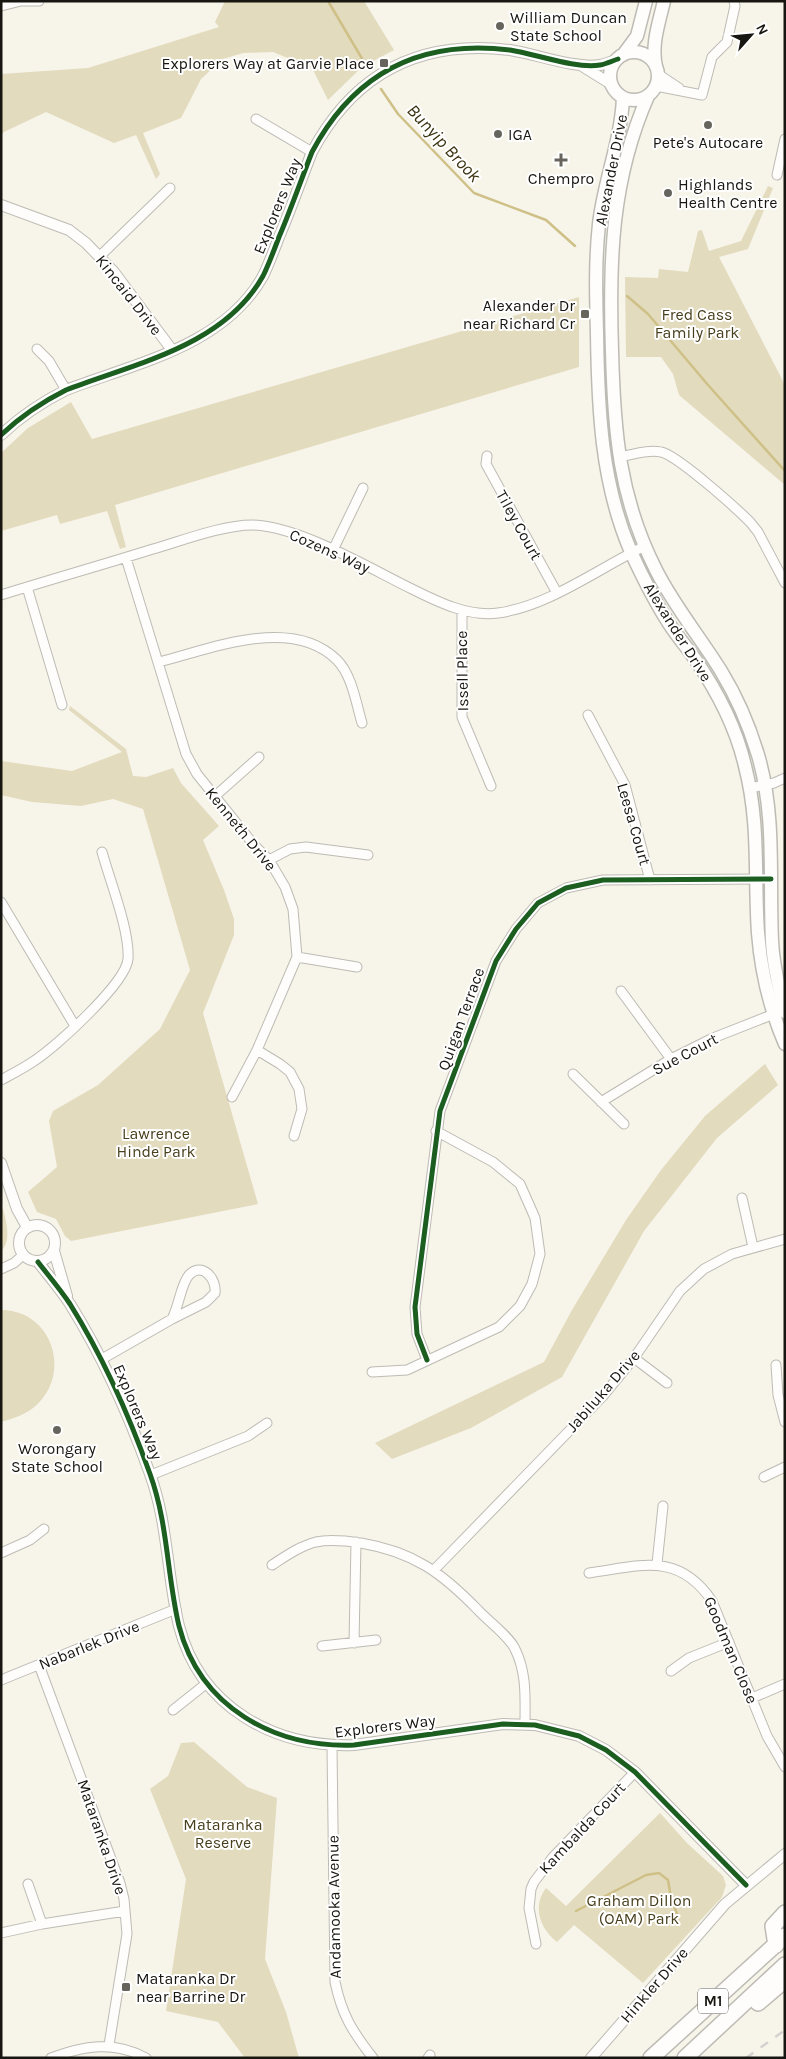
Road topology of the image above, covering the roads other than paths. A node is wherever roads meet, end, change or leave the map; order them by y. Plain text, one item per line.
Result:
1 (39, 1) edge
2 (646, 1) edge
3 (664, 1) edge
4 (734, 1) edge
5 (4, 4) edge
6 (620, 57) junction
7 (582, 66) junction
8 (654, 81) junction
9 (612, 84) junction
10 (624, 98) junction
11 (256, 119) dead end
12 (785, 140) edge
13 (312, 152) junction
14 (777, 175) dead end
15 (170, 188) dead end
16 (1, 206) edge
17 (100, 256) junction
18 (37, 349) dead end
19 (172, 350) junction
20 (66, 390) junction
21 (1, 435) edge
22 (487, 456) dead end
23 (619, 457) junction
24 (363, 488) dead end
25 (645, 546) junction
26 (333, 550) junction
27 (632, 552) junction
28 (126, 558) junction
29 (785, 583) edge
30 (27, 587) junction
31 (557, 592) junction
32 (1, 595) edge
33 (462, 610) junction
34 (159, 662) junction
35 (62, 705) dead end
36 (588, 715) dead end
37 (362, 723) dead end
38 (259, 757) dead end
39 (785, 778) edge
40 (765, 785) junction
41 (491, 786) dead end
42 (750, 788) junction
43 (214, 797) junction
44 (102, 852) dead end
45 (368, 854) dead end
46 (269, 860) junction
47 (771, 879) junction
48 (650, 880) junction
49 (757, 880) junction
50 (1, 902) edge
51 (297, 957) junction
52 (356, 967) dead end
53 (621, 991) dead end
54 (779, 1013) edge
55 (76, 1026) junction
56 (785, 1044) edge
57 (257, 1050) junction
58 (671, 1059) junction
59 (573, 1074) dead end
60 (1, 1080) edge
61 (232, 1096) dead end
62 (601, 1102) junction
63 (624, 1124) dead end
64 (436, 1131) junction
65 (294, 1136) dead end
66 (1, 1163) edge
67 (742, 1198) dead end
68 (27, 1227) junction
69 (785, 1239) edge
70 (753, 1247) junction
71 (54, 1251) junction
72 (23, 1255) junction
73 (38, 1262) junction
74 (1, 1268) edge
75 (69, 1302) junction
76 (172, 1319) junction
77 (634, 1358) junction
78 (102, 1359) junction
79 (427, 1360) junction
80 (776, 1365) dead end
81 (372, 1372) dead end
82 (666, 1383) dead end
83 (785, 1422) edge
84 (267, 1423) dead end
85 (785, 1467) edge
86 (151, 1475) junction
87 (764, 1477) dead end
88 (662, 1506) dead end
89 (44, 1529) dead end
90 (356, 1542) junction
91 (1, 1553) edge
92 (657, 1564) junction
93 (272, 1565) dead end
94 (434, 1570) junction
95 (589, 1573) dead end
96 (176, 1609) junction
97 (376, 1640) dead end
98 (729, 1642) junction
99 (354, 1643) junction
100 (322, 1646) dead end
101 (39, 1665) junction
102 (671, 1671) dead end
103 (1, 1680) edge
104 (208, 1683) junction
105 (785, 1684) edge
106 (752, 1698) junction
107 (173, 1710) dead end
108 (525, 1724) junction
109 (332, 1746) junction
110 (785, 1767) edge
111 (635, 1772) junction
112 (785, 1854) edge
113 (28, 1884) dead end
114 (746, 1885) junction
115 (125, 1911) junction
116 (785, 1913) edge
117 (42, 1924) junction
118 (1, 1933) edge
119 (780, 1940) edge
120 (536, 1944) dead end
121 (785, 1965) edge
122 (785, 1980) edge
123 (109, 2045) junction
124 (51, 2058) edge
125 (146, 2058) edge
126 (373, 2058) edge
127 (591, 2058) edge
128 (651, 2058) edge
129 (685, 2058) edge

1 - 5 street
2 - 6 main road
3 - 8 main road, Alexander Drive
4 - 8 street
6 - 7 street, Explorers Way
6 - 8 main road
6 - 9 main road
7 - 9 street, Explorers Way
7 - 13 street, Explorers Way
8 - 10 main road
8 - 23 main road, Alexander Drive
9 - 10 main road
10 - 27 main road, Alexander Drive
11 - 13 street
12 - 14 street
13 - 19 street, Explorers Way
15 - 17 street
16 - 17 street, Kincaid Drive
17 - 19 street, Kincaid Drive
18 - 20 street
19 - 20 street, Explorers Way
20 - 21 street, Explorers Way
22 - 31 street, Tiley Court
23 - 25 main road, Alexander Drive
23 - 29 street
24 - 26 street
25 - 27 street, Cozens Way
25 - 40 main road, Alexander Drive
26 - 28 street, Cozens Way
26 - 33 street, Cozens Way
27 - 31 street, Cozens Way
27 - 42 main road, Alexander Drive
28 - 30 street, Cozens Way
28 - 34 street, Kenneth Drive
30 - 32 street, Cozens Way
30 - 35 street
31 - 33 street, Cozens Way
33 - 41 street, Issell Place
34 - 37 street
34 - 43 street, Kenneth Drive
36 - 48 street, Leesa Court
38 - 43 street
39 - 40 street
40 - 42 street
40 - 47 main road, Alexander Drive
42 - 49 main road, Alexander Drive
43 - 46 street, Kenneth Drive
44 - 55 street
45 - 46 street
46 - 51 street, Kenneth Drive
47 - 49 street, Quigan Terrace
47 - 54 main road, Alexander Drive
48 - 49 street, Quigan Terrace
48 - 64 street, Quigan Terrace
49 - 54 main road, Alexander Drive
50 - 55 street
51 - 52 street
51 - 57 street, Kenneth Drive
53 - 58 street
54 - 56 main road, Alexander Drive
54 - 58 street, Sue Court
55 - 60 street
57 - 61 street, Kenneth Drive
57 - 65 street
58 - 62 street, Sue Court
59 - 62 street
62 - 63 street
64 - 79 street, Quigan Terrace
64 - 79 street
66 - 68 street
67 - 70 street
68 - 71 street, Explorers Way
68 - 72 street
69 - 70 street, Jabiluka Drive
70 - 77 street, Jabiluka Drive
71 - 73 street
71 - 75 street, Explorers Way
72 - 73 street, Explorers Way
72 - 74 street
73 - 75 street, Explorers Way
75 - 78 street, Explorers Way
76 - 76 street
76 - 78 street
77 - 82 street
77 - 94 street, Jabiluka Drive
78 - 86 street, Explorers Way
79 - 81 street
80 - 83 street
84 - 86 street
85 - 87 street
86 - 96 street, Explorers Way
88 - 92 street
89 - 91 street
90 - 93 street
90 - 94 street
90 - 99 street
92 - 95 street, Goodman Close
92 - 98 street, Goodman Close
94 - 108 street
96 - 101 street, Nabarlek Drive
96 - 104 street, Explorers Way
97 - 99 street
98 - 102 street
98 - 106 street, Goodman Close
99 - 100 street
101 - 103 street, Nabarlek Drive
101 - 115 street, Mataranka Drive
104 - 107 street
104 - 109 street, Explorers Way
105 - 106 street
106 - 110 street, Goodman Close
108 - 109 street, Explorers Way
108 - 111 street, Explorers Way
109 - 126 street, Andamooka Avenue
111 - 114 street, Explorers Way
111 - 120 street, Kambalda Court
112 - 114 street, Hinkler Drive
113 - 117 street
114 - 127 street, Hinkler Drive
115 - 117 street
115 - 123 street, Mataranka Drive
116 - 119 highway
117 - 118 street
119 - 128 highway, M1
121 - 129 highway, M1
122 - 129 highway
123 - 124 street
123 - 125 street

